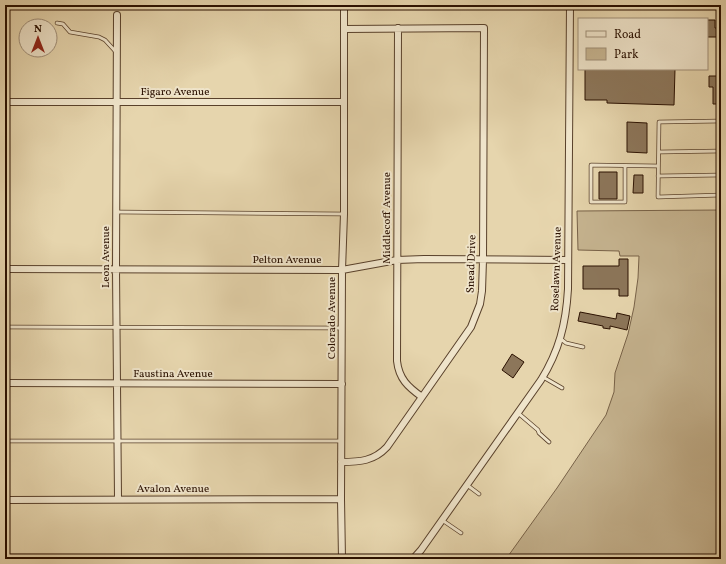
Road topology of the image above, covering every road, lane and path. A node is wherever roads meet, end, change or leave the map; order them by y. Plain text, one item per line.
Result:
1 (344, 5) edge
2 (570, 5) edge
3 (117, 15) dead end
4 (58, 23) edge
5 (344, 28) junction
6 (398, 28) junction
7 (117, 53) junction
8 (5, 102) edge
9 (117, 102) junction
10 (344, 102) junction
11 (721, 121) edge
12 (721, 151) edge
13 (659, 152) junction
14 (625, 166) junction
15 (658, 166) junction
16 (721, 175) edge
17 (658, 176) junction
18 (721, 195) edge
19 (117, 212) junction
20 (344, 214) junction
21 (397, 260) junction
22 (483, 260) junction
23 (568, 260) junction
24 (5, 269) edge
25 (116, 270) junction
26 (342, 270) junction
27 (5, 327) edge
28 (117, 327) junction
29 (342, 328) junction
30 (560, 339) junction
31 (583, 347) dead end
32 (543, 377) junction
33 (5, 383) edge
34 (117, 383) junction
35 (342, 384) junction
36 (562, 388) dead end
37 (422, 397) junction
38 (518, 413) junction
39 (5, 441) edge
40 (117, 441) junction
41 (341, 441) junction
42 (549, 442) dead end
43 (341, 462) junction
44 (467, 485) junction
45 (479, 494) dead end
46 (118, 499) junction
47 (341, 499) junction
48 (5, 500) edge
49 (442, 520) junction
50 (461, 533) dead end
51 (5, 556) edge
52 (342, 558) edge
53 (416, 558) edge

1 - 5 street, Colorado Avenue
2 - 23 street, Roselawn Avenue
3 - 7 street, Leon Avenue
4 - 7 lane
5 - 6 street
5 - 10 street, Colorado Avenue
6 - 21 street, Middlecoff Avenue
6 - 22 street, Snead Drive
7 - 9 street, Leon Avenue
8 - 9 street, Figaro Avenue
9 - 10 street, Figaro Avenue
9 - 19 street, Leon Avenue
10 - 20 street, Colorado Avenue
11 - 13 lane
12 - 13 lane
13 - 15 lane
14 - 14 lane
14 - 15 lane
15 - 17 lane
16 - 17 lane
17 - 18 lane
19 - 20 lane
19 - 25 street, Leon Avenue
20 - 26 street, Colorado Avenue
21 - 22 street, Pelton Avenue
21 - 26 street, Pelton Avenue
21 - 37 street, Middlecoff Avenue
22 - 23 street, Pelton Avenue
22 - 37 street, Snead Drive
23 - 30 street, Roselawn Avenue
24 - 25 street, Pelton Avenue
25 - 26 street, Pelton Avenue
25 - 28 street, Leon Avenue
26 - 29 street, Colorado Avenue
27 - 28 lane
28 - 29 lane
28 - 34 street, Leon Avenue
29 - 35 street, Colorado Avenue
30 - 31 lane
30 - 32 street, Roselawn Avenue
32 - 36 lane
32 - 38 street, Roselawn Avenue
33 - 34 street, Faustina Avenue
34 - 35 street, Faustina Avenue
34 - 40 street, Leon Avenue
35 - 41 street, Colorado Avenue
37 - 43 street, Snead Drive
38 - 42 lane
38 - 44 street, Roselawn Avenue
39 - 40 lane
40 - 41 lane
40 - 46 street, Leon Avenue
41 - 43 street, Colorado Avenue
43 - 47 street, Colorado Avenue
44 - 45 lane
44 - 49 street, Roselawn Avenue
46 - 47 street, Avalon Avenue
46 - 48 street, Avalon Avenue
47 - 52 street, Colorado Avenue
49 - 50 lane
49 - 53 street, Roselawn Avenue
51 - 52 lane

